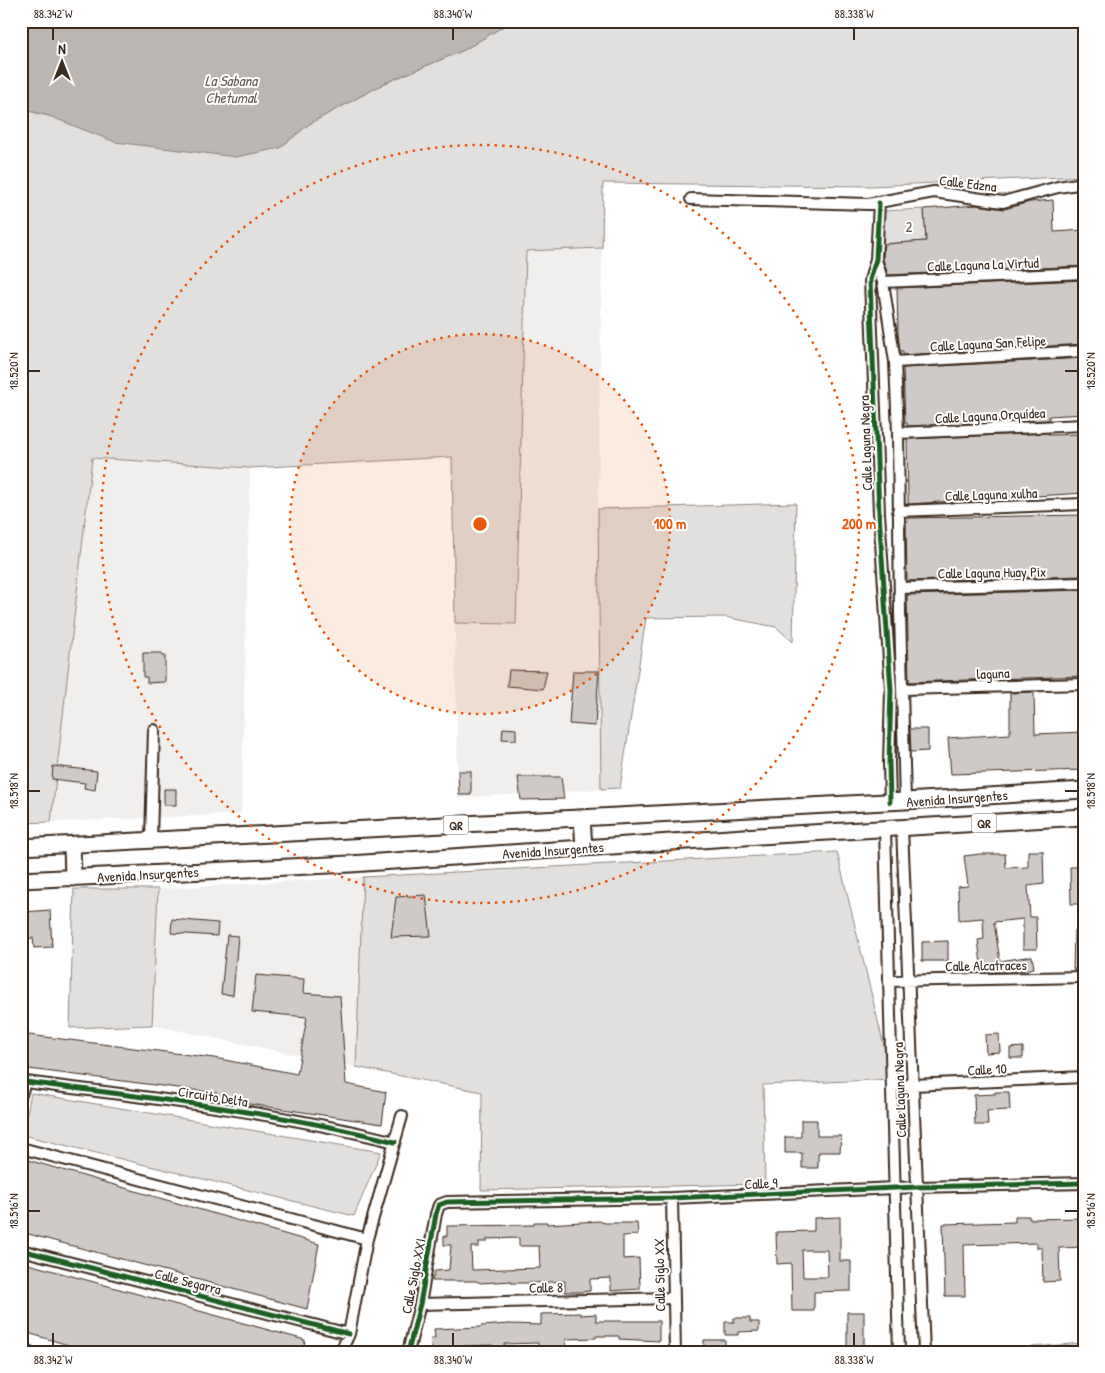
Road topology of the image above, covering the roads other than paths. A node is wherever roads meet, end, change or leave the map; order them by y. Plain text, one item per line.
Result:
1 (1084, 183) edge
2 (691, 199) dead end
3 (878, 204) junction
4 (876, 259) junction
5 (1084, 273) edge
6 (883, 282) junction
7 (1084, 351) edge
8 (895, 362) junction
9 (1084, 425) edge
10 (898, 433) junction
11 (1084, 504) edge
12 (898, 511) junction
13 (1084, 583) edge
14 (900, 588) junction
15 (1084, 684) edge
16 (903, 689) junction
17 (154, 730) dead end
18 (1084, 790) edge
19 (890, 802) junction
20 (905, 802) junction
21 (758, 809) junction
22 (1084, 817) edge
23 (582, 818) junction
24 (885, 828) junction
25 (902, 828) junction
26 (759, 836) junction
27 (151, 840) junction
28 (72, 844) junction
29 (21, 847) edge
30 (584, 848) junction
31 (72, 878) junction
32 (21, 880) edge
33 (1084, 977) edge
34 (908, 980) junction
35 (889, 981) junction
36 (1084, 1077) edge
37 (892, 1086) junction
38 (913, 1086) junction
39 (21, 1095) edge
40 (402, 1116) dead end
41 (395, 1142) junction
42 (21, 1148) edge
43 (1084, 1183) edge
44 (917, 1187) junction
45 (895, 1188) junction
46 (672, 1198) junction
47 (439, 1205) joint
48 (367, 1239) junction
49 (21, 1250) edge
50 (673, 1298) junction
51 (420, 1304) junction
52 (349, 1334) junction
53 (342, 1349) dead end
54 (21, 1350) edge
55 (30, 1352) edge
56 (408, 1352) edge
57 (675, 1352) edge
58 (899, 1352) edge
59 (924, 1352) edge

1 - 3 street, Calle Edzna
2 - 3 street, Calle Edzna
3 - 4 street, Calle Laguna Negra
4 - 6 street, Calle Laguna Negra
4 - 19 street, Calle Laguna Negra
5 - 6 street, Calle Laguna La Virtud
6 - 8 street, Calle Laguna Negra
7 - 8 street, Calle Laguna San Felipe
8 - 10 street, Calle Laguna Negra
9 - 10 street, Calle Laguna Orquídea
10 - 12 street, Calle Laguna Negra
11 - 12 street, Calle Laguna xulha
12 - 14 street, Calle Laguna Negra
13 - 14 street, Calle Laguna Huay Pix
14 - 16 street, Calle Laguna Negra
15 - 16 street, laguna
16 - 20 street, Calle Laguna Negra
17 - 27 street
18 - 20 main road, Avenida Insurgentes / QR
19 - 20 main road, Avenida Insurgentes / QR
19 - 21 main road, Avenida Insurgentes / QR
21 - 23 main road, Avenida Insurgentes / QR
21 - 26 main road
22 - 25 main road, Avenida Insurgentes / QR
23 - 27 main road, Avenida Insurgentes / QR
23 - 30 main road
24 - 25 main road, Avenida Insurgentes / QR
24 - 26 main road, Avenida Insurgentes / QR
24 - 35 street, Calle Laguna Negra
25 - 34 street, Calle Laguna Negra
26 - 30 main road, Avenida Insurgentes / QR
27 - 28 main road, Avenida Insurgentes / QR
28 - 29 main road, Avenida Insurgentes / QR
28 - 31 main road
30 - 31 main road, Avenida Insurgentes / QR
31 - 32 main road, Avenida Insurgentes / QR
33 - 34 street, Calle Alcatraces
34 - 35 street, Calle Alcatraces
34 - 38 street, Calle Laguna Negra
35 - 37 street, Calle Laguna Negra
36 - 38 street, Calle 10
37 - 38 street, Calle 10
37 - 45 street, Calle Laguna Negra
38 - 44 street, Calle Laguna Negra
39 - 41 street, Circuito Delta
40 - 41 street
41 - 48 street
42 - 48 street
43 - 44 street, Calle 9
44 - 45 street, Calle 9
44 - 59 street, Calle Laguna Negra
45 - 46 street, Calle 9
45 - 58 street, Calle Laguna Negra
46 - 47 street, Calle 9
46 - 50 street, Calle Siglo XX
47 - 51 street, Calle Siglo XXI
48 - 52 street
49 - 52 street, Calle Segarra
50 - 51 street, Calle 8
50 - 57 street, Calle Siglo XX
51 - 56 street, Calle Siglo XXI
52 - 53 street
54 - 55 street

